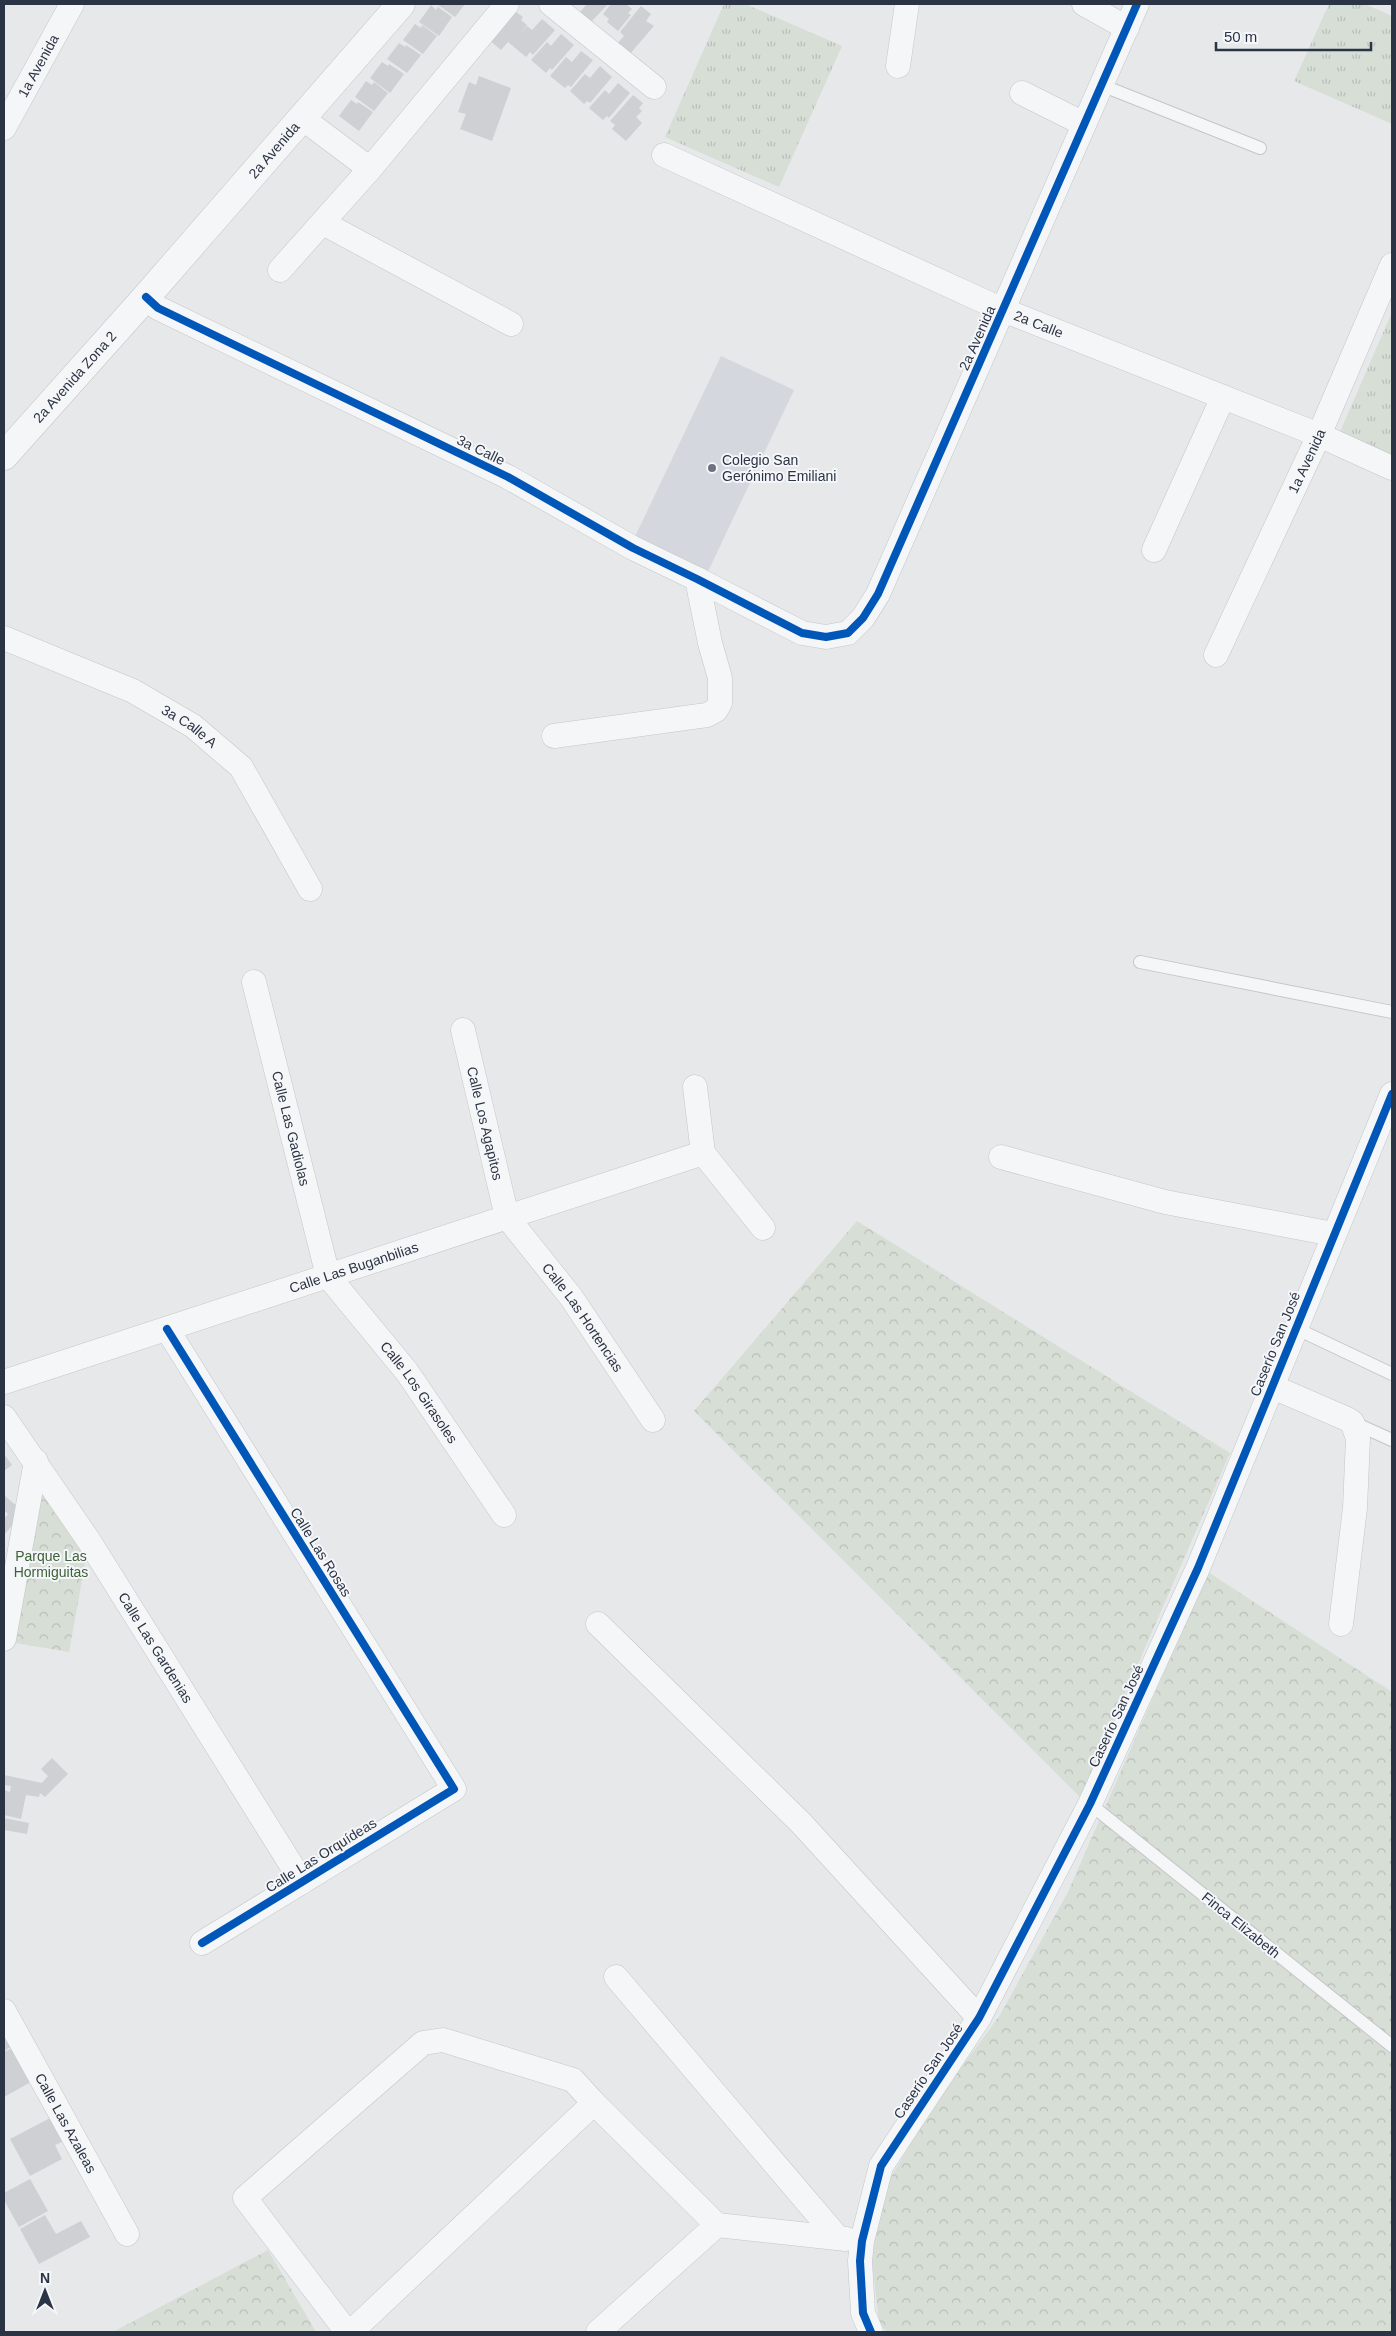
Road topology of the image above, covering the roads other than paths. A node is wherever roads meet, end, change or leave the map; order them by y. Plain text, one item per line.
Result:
1 (72, 4) edge
2 (401, 4) edge
3 (507, 4) edge
4 (551, 4) edge
5 (907, 4) edge
6 (1084, 4) edge
7 (1137, 4) edge
8 (1127, 28) junction
9 (898, 66) dead end
10 (1101, 85) junction
11 (654, 87) dead end
12 (1022, 93) dead end
13 (302, 118) junction
14 (1084, 124) junction
15 (4, 128) edge
16 (1260, 148) dead end
17 (664, 155) dead end
18 (370, 169) junction
19 (323, 224) junction
20 (1392, 265) edge
21 (280, 270) dead end
22 (146, 297) junction
23 (1004, 310) junction
24 (511, 324) dead end
25 (1223, 397) junction
26 (1319, 435) junction
27 (4, 456) edge
28 (1392, 468) edge
29 (1154, 550) dead end
30 (697, 579) junction
31 (802, 633) joint
32 (4, 638) edge
33 (1216, 655) dead end
34 (554, 736) dead end
35 (310, 889) dead end
36 (1140, 962) dead end
37 (254, 982) dead end
38 (1392, 1012) edge
39 (463, 1030) dead end
40 (695, 1087) dead end
41 (1392, 1094) edge
42 (703, 1154) junction
43 (1002, 1156) dead end
44 (507, 1218) junction
45 (763, 1228) dead end
46 (1333, 1234) junction
47 (328, 1276) junction
48 (1295, 1328) junction
49 (167, 1329) junction
50 (1392, 1374) edge
51 (4, 1382) edge
52 (1271, 1386) junction
53 (4, 1417) edge
54 (653, 1420) dead end
55 (1352, 1422) junction
56 (1392, 1440) edge
57 (36, 1461) junction
58 (504, 1515) dead end
59 (598, 1624) dead end
60 (1341, 1624) dead end
61 (4, 1639) edge
62 (454, 1788) joint
63 (1090, 1804) junction
64 (302, 1882) junction
65 (202, 1943) dead end
66 (616, 1977) dead end
67 (4, 2011) edge
68 (980, 2018) junction
69 (1392, 2046) edge
70 (594, 2103) junction
71 (717, 2226) junction
72 (127, 2234) dead end
73 (838, 2238) junction
74 (862, 2240) junction
75 (346, 2332) edge
76 (351, 2332) edge
77 (598, 2332) edge
78 (872, 2332) edge

1 - 15 street, 1a Avenida
2 - 13 street, 2a Avenida
3 - 18 street
4 - 11 street
5 - 9 street
6 - 8 street
7 - 8 street, 2a Avenida
8 - 10 street, 2a Avenida
10 - 14 street, 2a Avenida
10 - 16 lane
12 - 14 street
13 - 18 street
13 - 22 street, 2a Avenida
14 - 23 street, 2a Avenida
17 - 23 street, 2a Calle
18 - 19 street
19 - 21 street
19 - 24 street
20 - 26 street, 1a Avenida
22 - 27 street, 2a Avenida Zona 2
22 - 30 street, 3a Calle
23 - 25 street, 2a Calle
23 - 31 street, 2a Avenida
25 - 26 street, 2a Calle
25 - 29 street
26 - 28 street, 2a Calle
26 - 33 street, 1a Avenida
30 - 31 street, 3a Calle
30 - 34 street
32 - 35 street, 3a Calle A
36 - 38 lane
37 - 47 street, Calle Las Gadiolas
39 - 44 street, Calle Los Agapitos
40 - 42 street
41 - 46 street, Caserío San José
42 - 44 street, Calle Las Buganbilias
42 - 45 street
43 - 46 street
44 - 47 street, Calle Las Buganbilias
44 - 54 street, Calle Las Hortencias
46 - 48 street, Caserío San José
47 - 49 street, Calle Las Buganbilias
47 - 58 street, Calle Los Girasoles
48 - 50 lane
48 - 52 street, Caserío San José
49 - 51 street, Calle Las Buganbilias
49 - 62 street, Calle Las Rosas
52 - 55 street
52 - 63 street, Caserío San José
53 - 57 street, Calle Las Gardenias
55 - 56 lane
55 - 60 street
57 - 61 street
57 - 64 street, Calle Las Gardenias
59 - 68 street
62 - 64 street, Calle Las Orquídeas
63 - 68 street, Caserío San José
63 - 69 lane, Finca Elizabeth
64 - 65 street, Calle Las Orquídeas
66 - 73 street
67 - 72 street, Calle Las Azaleas
68 - 74 street, Caserío San José
70 - 71 street
70 - 75 street
70 - 76 street
71 - 73 street
71 - 77 street
73 - 74 street
74 - 78 street, Caserío San José

